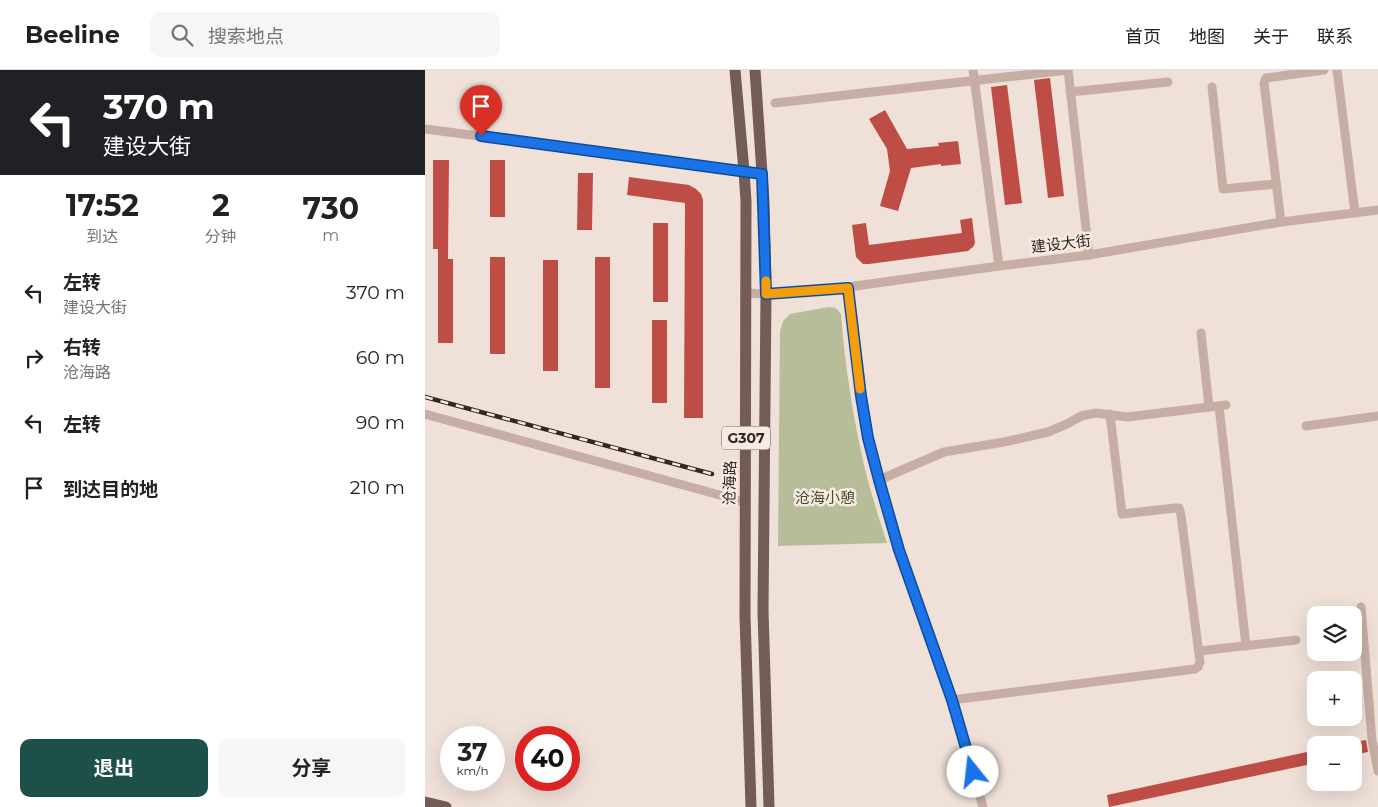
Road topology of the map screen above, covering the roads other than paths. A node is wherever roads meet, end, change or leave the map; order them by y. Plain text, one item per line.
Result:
1 (735, 70) edge
2 (755, 70) edge
3 (973, 70) edge
4 (1068, 70) edge
5 (1324, 70) edge
6 (1337, 70) edge
7 (975, 80) junction
8 (1168, 82) dead end
9 (1212, 87) dead end
10 (1070, 92) junction
11 (775, 103) dead end
12 (425, 129) edge
13 (744, 172) junction
14 (762, 174) junction
15 (1276, 184) junction
16 (1378, 210) edge
17 (1355, 213) junction
18 (1281, 222) junction
19 (1089, 255) junction
20 (999, 266) junction
21 (848, 288) junction
22 (746, 293) junction
23 (766, 294) junction
24 (1201, 333) dead end
25 (1218, 406) junction
26 (425, 414) edge
27 (1110, 414) junction
28 (1378, 416) edge
29 (1306, 426) dead end
30 (879, 480) junction
31 (745, 502) junction
32 (1362, 618) edge
33 (1296, 640) dead end
34 (1246, 646) junction
35 (1199, 651) junction
36 (952, 700) junction
37 (1378, 771) edge
38 (750, 776) junction
39 (425, 802) edge
40 (446, 807) edge
41 (745, 807) edge
42 (751, 807) edge
43 (769, 807) edge
44 (983, 807) edge

1 - 13 main road, 沧海路 / G307
2 - 14 main road, G307
3 - 7 street
4 - 7 street
4 - 10 street
5 - 15 street
6 - 17 street
7 - 11 street
7 - 20 street
8 - 10 street
9 - 15 street
10 - 19 street
12 - 13 street
13 - 14 street
13 - 22 main road, 沧海路 / G307
14 - 23 main road, G307
15 - 18 street
16 - 17 street, 建设大街
17 - 18 street, 建设大街
18 - 19 street, 建设大街
19 - 20 street, 建设大街
20 - 21 street, 建设大街
21 - 23 street, 建设大街
21 - 30 street
22 - 23 street, 建设大街
22 - 31 main road, 沧海路 / G307
23 - 43 main road, G307
24 - 25 street
25 - 27 street
25 - 34 street
26 - 31 street
27 - 30 street
27 - 35 street
28 - 29 street
30 - 36 street
31 - 38 main road, 沧海路 / G307
32 - 37 street
33 - 34 street
34 - 35 street
35 - 36 street
36 - 44 street
38 - 41 main road
38 - 42 main road, 沧海路 / G307
39 - 40 main road

